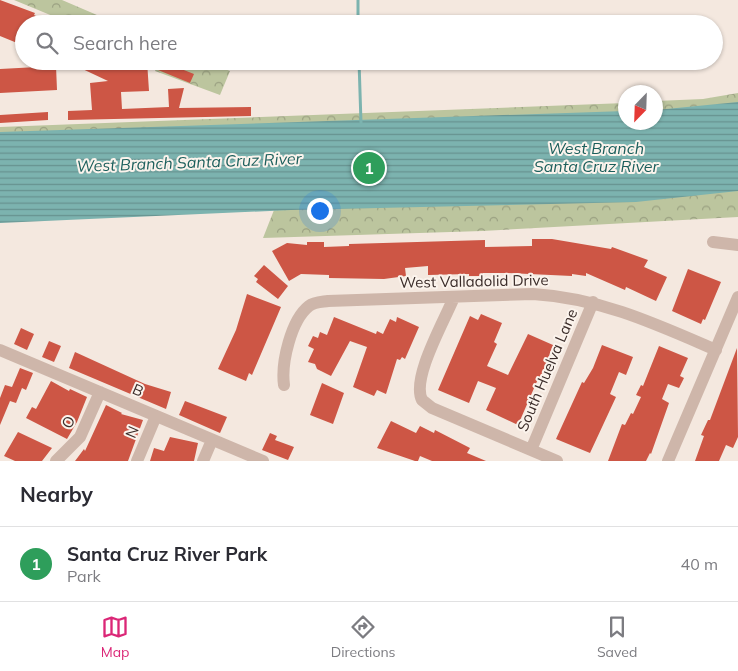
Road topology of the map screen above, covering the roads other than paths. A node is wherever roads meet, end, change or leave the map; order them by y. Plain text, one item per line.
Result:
1 (713, 242) dead end
2 (738, 245) edge
3 (454, 297) junction
4 (738, 297) edge
5 (594, 302) junction
6 (0, 350) edge
7 (716, 350) junction
8 (284, 385) dead end
9 (100, 392) junction
10 (156, 416) junction
11 (212, 440) junction
12 (531, 450) junction
13 (56, 461) edge
14 (137, 461) edge
15 (204, 461) edge
16 (263, 461) edge
17 (557, 461) edge
18 (668, 461) edge

1 - 2 street
3 - 5 street, West Valladolid Drive
3 - 8 street, West Valladolid Drive
3 - 12 street
4 - 7 street
5 - 7 street, West Valladolid Drive
5 - 12 street, South Huelva Lane
6 - 9 street, B
7 - 18 street
9 - 10 street, B
9 - 13 street, O
10 - 11 street, B
10 - 14 street, N
11 - 15 street
11 - 16 street, B
12 - 17 street

